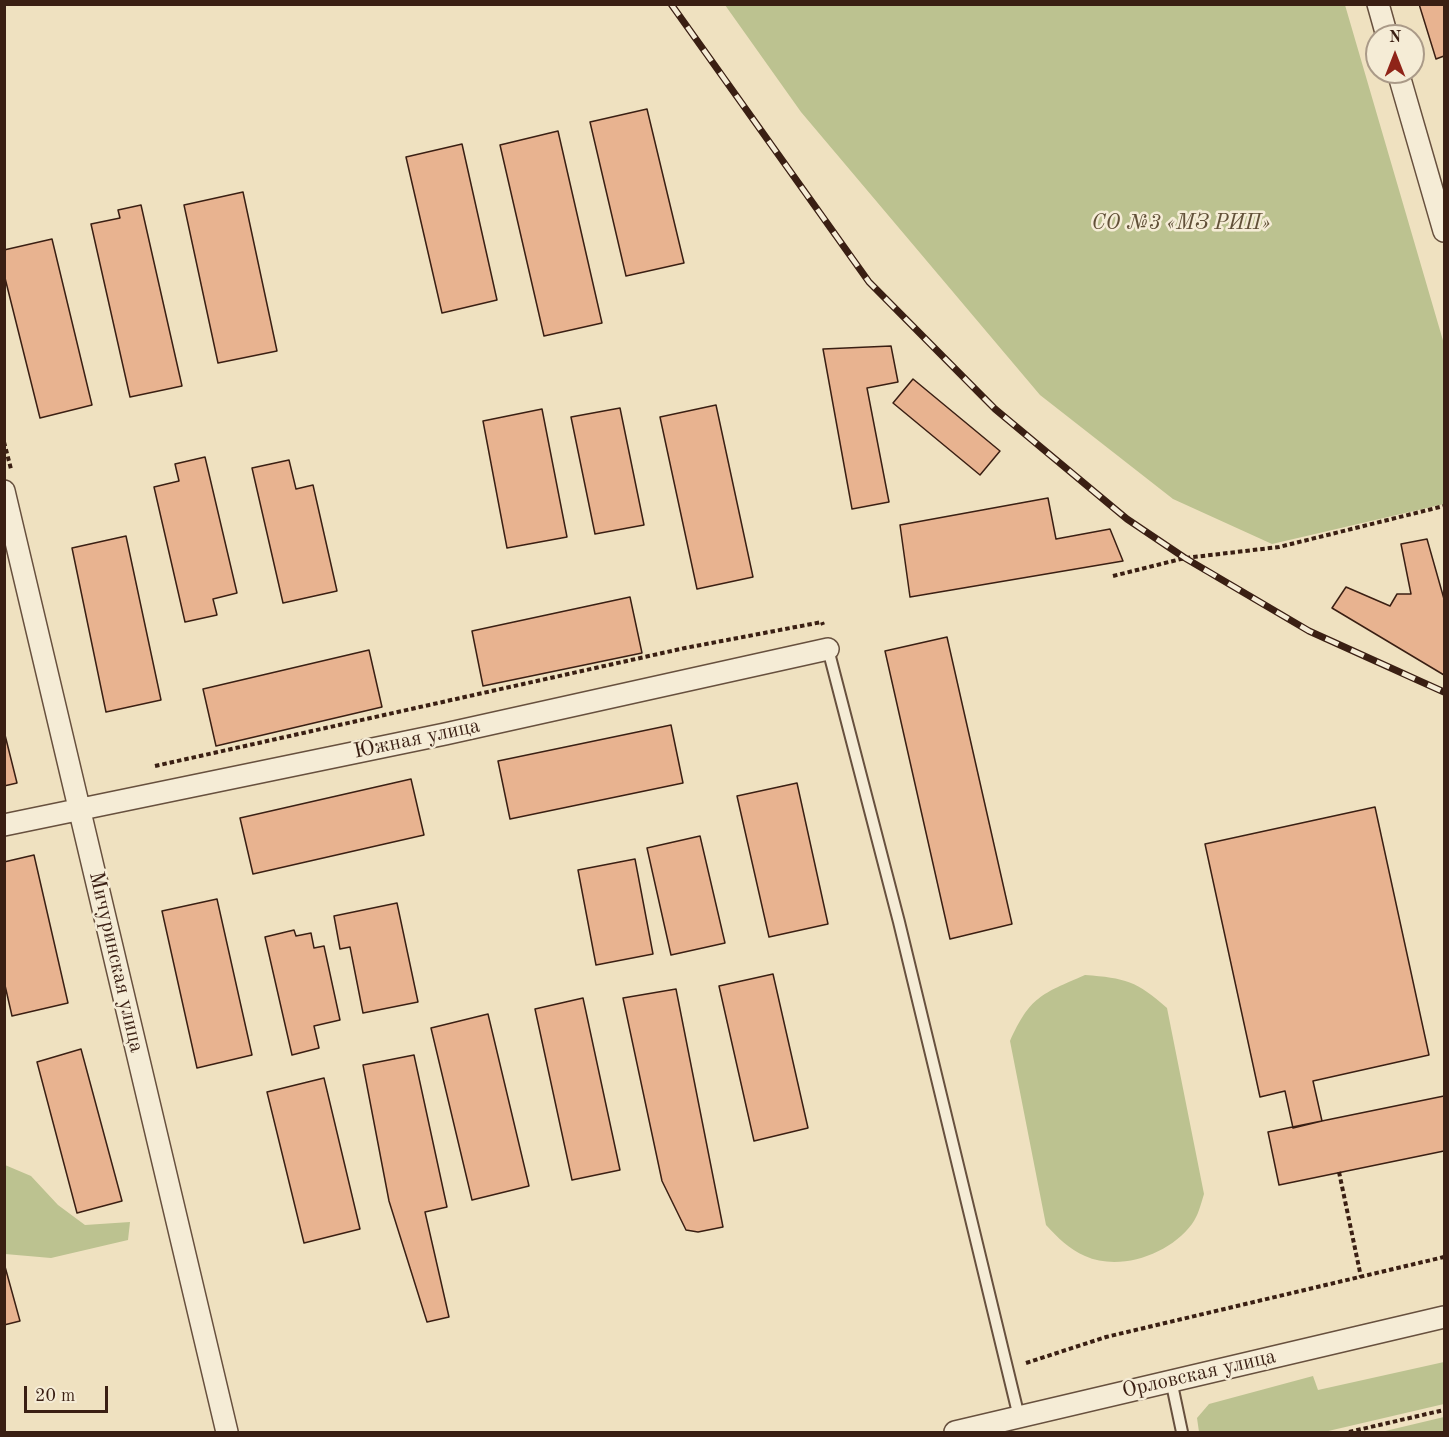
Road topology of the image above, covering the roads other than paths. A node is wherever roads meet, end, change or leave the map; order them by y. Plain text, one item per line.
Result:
1 (1378, 4) edge
2 (1384, 24) edge
3 (1401, 84) edge
4 (1444, 231) edge
5 (9, 484) edge
6 (828, 649) joint
7 (80, 809) junction
8 (4, 825) edge
9 (1444, 1317) edge
10 (1171, 1380) junction
11 (1019, 1417) junction
12 (227, 1432) edge
13 (955, 1432) edge
14 (1182, 1432) edge

1 - 2 street
3 - 4 street
5 - 7 street, Мичуринская улица
6 - 7 street, Южная улица
6 - 11 lane
7 - 8 street, Южная улица
7 - 12 street, Мичуринская улица
9 - 10 street, Орловская улица
10 - 11 street, Орловская улица
10 - 14 lane
11 - 13 street, Орловская улица

